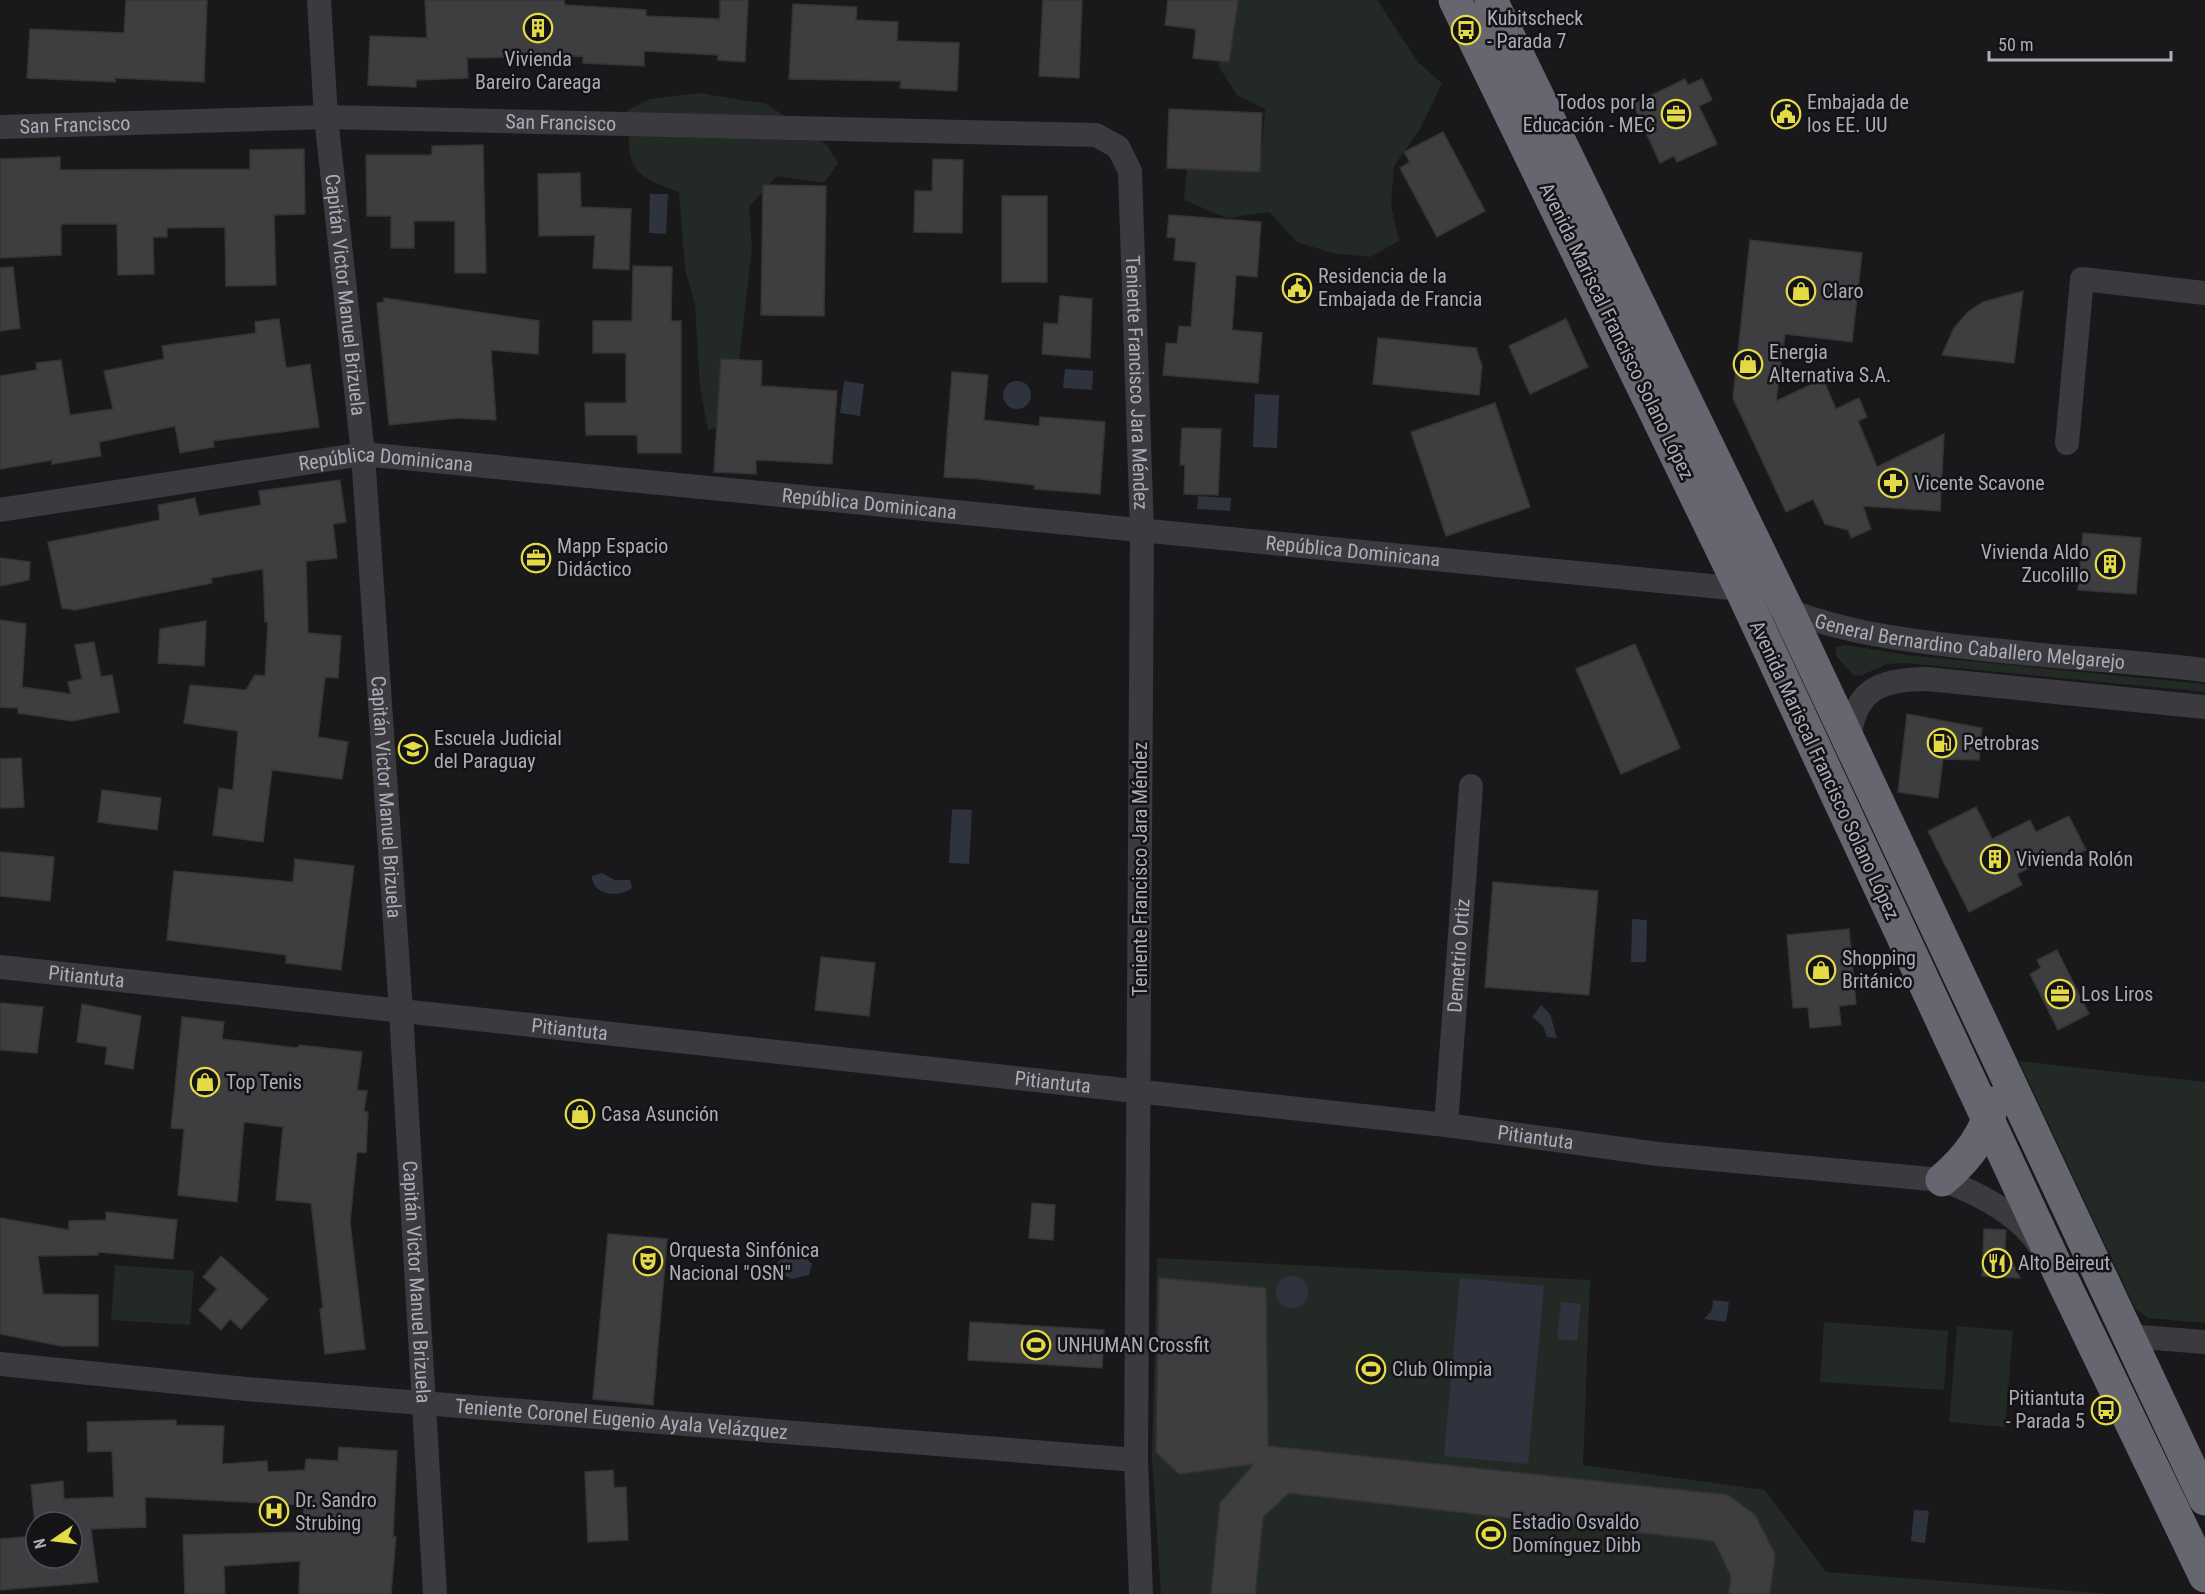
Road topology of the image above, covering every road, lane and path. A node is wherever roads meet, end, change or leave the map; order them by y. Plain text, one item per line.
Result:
1 (319, 0) edge
2 (1455, 0) edge
3 (1491, 0) edge
4 (326, 117) junction
5 (0, 127) edge
6 (1118, 147) joint
7 (2205, 293) edge
8 (2067, 443) dead end
9 (363, 454) junction
10 (0, 510) edge
11 (1142, 532) junction
12 (1741, 589) junction
13 (1789, 613) junction
14 (2119, 660) junction
15 (2205, 670) edge
16 (2117, 698) junction
17 (2205, 706) edge
18 (1849, 741) junction
19 (1471, 786) dead end
20 (0, 967) edge
21 (401, 1011) junction
22 (2002, 1066) junction
23 (1138, 1092) junction
24 (1989, 1122) junction
25 (1446, 1125) junction
26 (1942, 1180) junction
27 (2064, 1283) junction
28 (2128, 1336) junction
29 (2205, 1342) edge
30 (0, 1364) edge
31 (424, 1402) junction
32 (1136, 1460) junction
33 (2205, 1499) edge
34 (2205, 1576) edge
35 (435, 1594) edge
36 (1141, 1594) edge

1 - 4 street, Capitán Victor Manuel Brizuela
2 - 12 highway, Avenida Mariscal Francisco Solano López
3 - 13 highway, Avenida Mariscal Francisco Solano López
4 - 5 street, San Francisco
4 - 6 street, San Francisco
4 - 9 street, Capitán Victor Manuel Brizuela
6 - 11 street, Teniente Francisco Jara Méndez
7 - 8 street
9 - 10 street, República Dominicana
9 - 11 street, República Dominicana
9 - 21 street, Capitán Victor Manuel Brizuela
11 - 12 street, República Dominicana
11 - 23 street, Teniente Francisco Jara Méndez
12 - 13 street, General Bernardino Caballero Melgarejo
12 - 24 highway, Avenida Mariscal Francisco Solano López
13 - 14 street, General Bernardino Caballero Melgarejo
13 - 18 highway, Avenida Mariscal Francisco Solano López
14 - 15 street, General Bernardino Caballero Melgarejo
14 - 16 street
16 - 17 street, General Bernardino Caballero Melgarejo
16 - 18 street, General Bernardino Caballero Melgarejo
18 - 22 highway, Avenida Mariscal Francisco Solano López
19 - 25 street, Demetrio Ortiz
20 - 21 street, Pitiantuta
21 - 23 street, Pitiantuta
21 - 31 street, Capitán Victor Manuel Brizuela
22 - 24 highway
22 - 28 highway, Avenida Mariscal Francisco Solano López
23 - 25 street, Pitiantuta
23 - 32 street, Teniente Francisco Jara Méndez
24 - 26 highway
24 - 27 highway, Avenida Mariscal Francisco Solano López
25 - 26 street, Pitiantuta
26 - 27 street, Pitiantuta
27 - 34 highway, Avenida Mariscal Francisco Solano López
28 - 29 street
28 - 33 highway, Avenida Mariscal Francisco Solano López
30 - 31 street, Teniente Coronel Eugenio Ayala Velázquez
31 - 32 street, Teniente Coronel Eugenio Ayala Velázquez
31 - 35 street, Capitán Victor Manuel Brizuela
32 - 36 street, Teniente Francisco Jara Méndez

